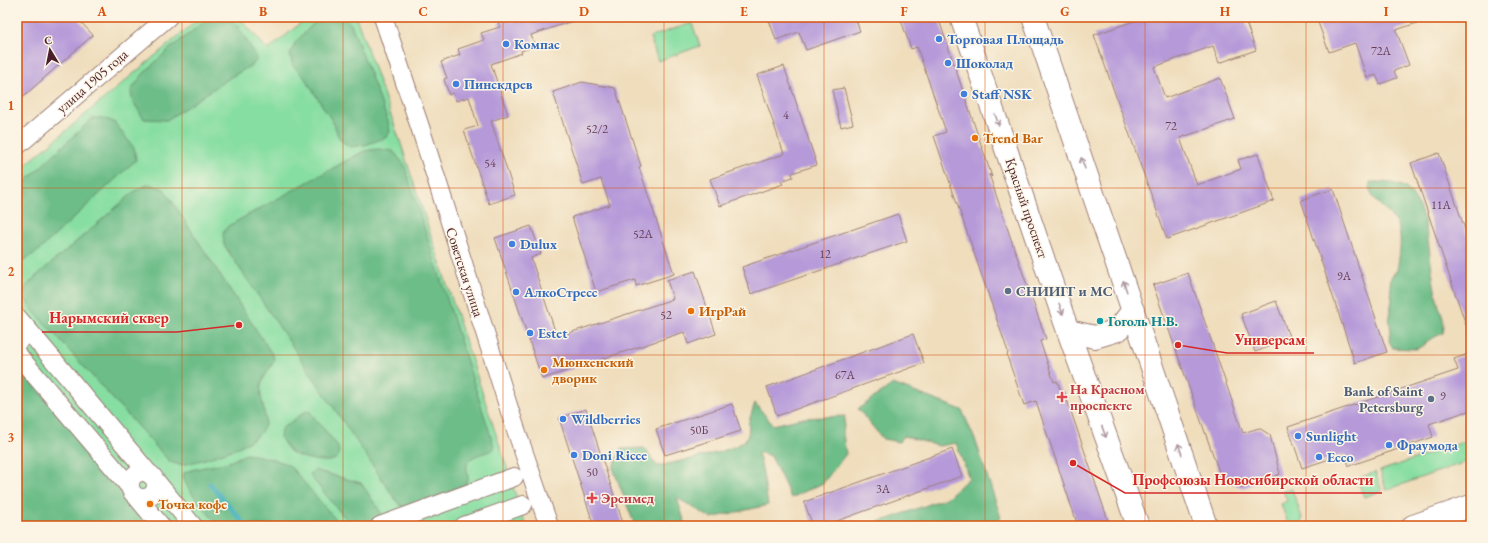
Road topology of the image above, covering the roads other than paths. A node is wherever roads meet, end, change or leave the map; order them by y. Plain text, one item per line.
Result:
1 (168, 17) edge
2 (383, 17) edge
3 (962, 17) edge
4 (1033, 17) edge
5 (17, 146) edge
6 (1133, 310) junction
7 (17, 317) edge
8 (1068, 331) junction
9 (23, 337) edge
10 (17, 354) edge
11 (75, 386) junction
12 (57, 402) junction
13 (152, 477) junction
14 (514, 477) dead end
15 (133, 492) junction
16 (465, 495) junction
17 (523, 505) dead end
18 (1471, 506) edge
19 (407, 521) edge
20 (470, 524) edge
21 (162, 526) edge
22 (193, 526) edge
23 (380, 526) edge
24 (549, 526) edge
25 (1138, 526) edge
26 (1206, 526) edge
27 (1413, 526) edge

1 - 5 street, улица 1905 года
2 - 24 street, Советская улица
3 -> 8 main road, Красный проспект
6 -> 4 main road
6 - 8 main road
26 -> 6 main road
7 - 9 street
8 -> 25 main road, Красный проспект
9 - 11 street
10 - 12 street
11 - 12 street
11 - 13 street
12 - 15 street
13 - 15 street
13 - 22 street
14 - 16 street
15 - 21 street
16 - 19 street
16 - 20 street
17 - 20 street
18 - 27 main road
19 - 23 street

